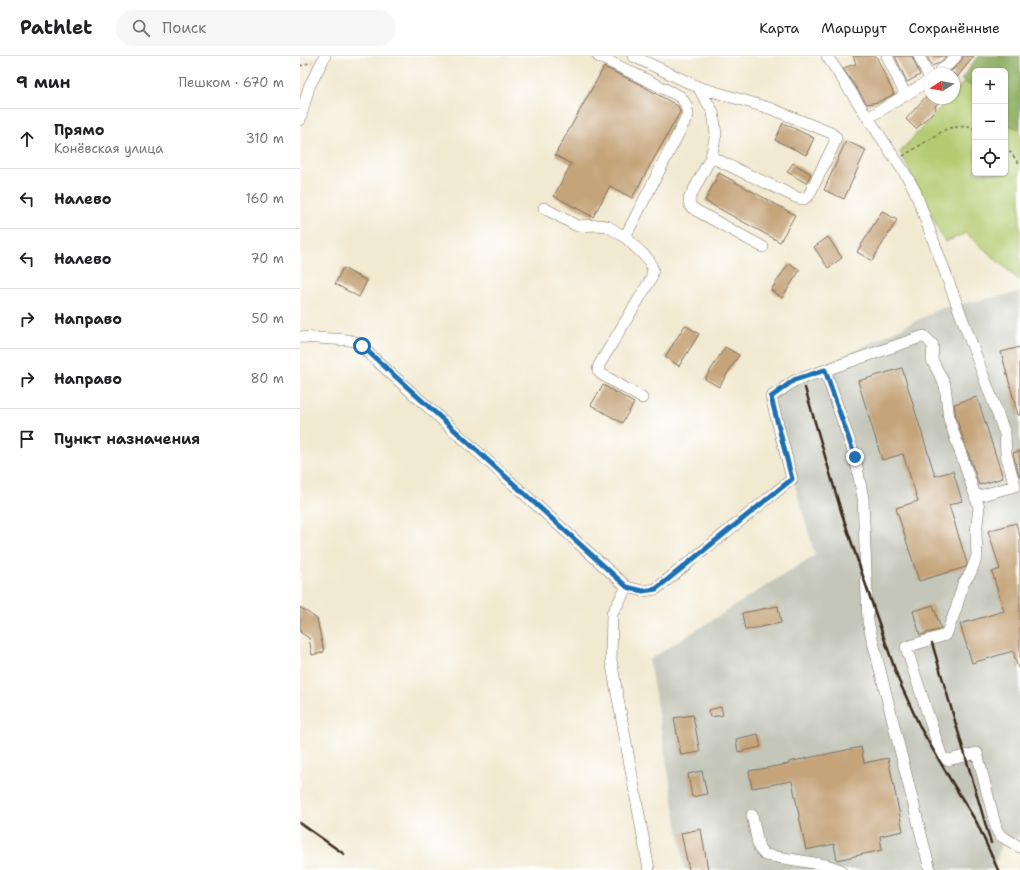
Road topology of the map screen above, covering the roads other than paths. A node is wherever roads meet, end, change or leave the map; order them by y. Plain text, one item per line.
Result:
1 (325, 56) edge
2 (598, 56) edge
3 (633, 56) edge
4 (827, 56) edge
5 (887, 56) edge
6 (919, 56) edge
7 (956, 56) edge
8 (925, 68) edge
9 (944, 68) edge
10 (924, 83) edge
11 (698, 87) junction
12 (905, 94) junction
13 (868, 118) junction
14 (300, 120) edge
15 (711, 157) junction
16 (544, 208) dead end
17 (625, 237) junction
18 (763, 247) dead end
19 (300, 337) edge
20 (825, 370) junction
21 (642, 398) dead end
22 (976, 497) junction
23 (627, 587) junction
24 (752, 815) dead end
25 (1020, 847) edge
26 (649, 870) edge
27 (840, 870) edge
28 (930, 870) edge

1 - 14 street
2 - 17 street
3 - 11 street
4 - 13 street
5 - 12 street
6 - 8 street
7 - 9 street
10 - 12 street
11 - 15 street
11 - 15 street
12 - 13 street
13 - 22 street
15 - 18 street
16 - 17 street
17 - 21 street
19 - 23 street
20 - 22 street
20 - 23 street
20 - 28 street
22 - 25 street
23 - 26 street
24 - 27 street

